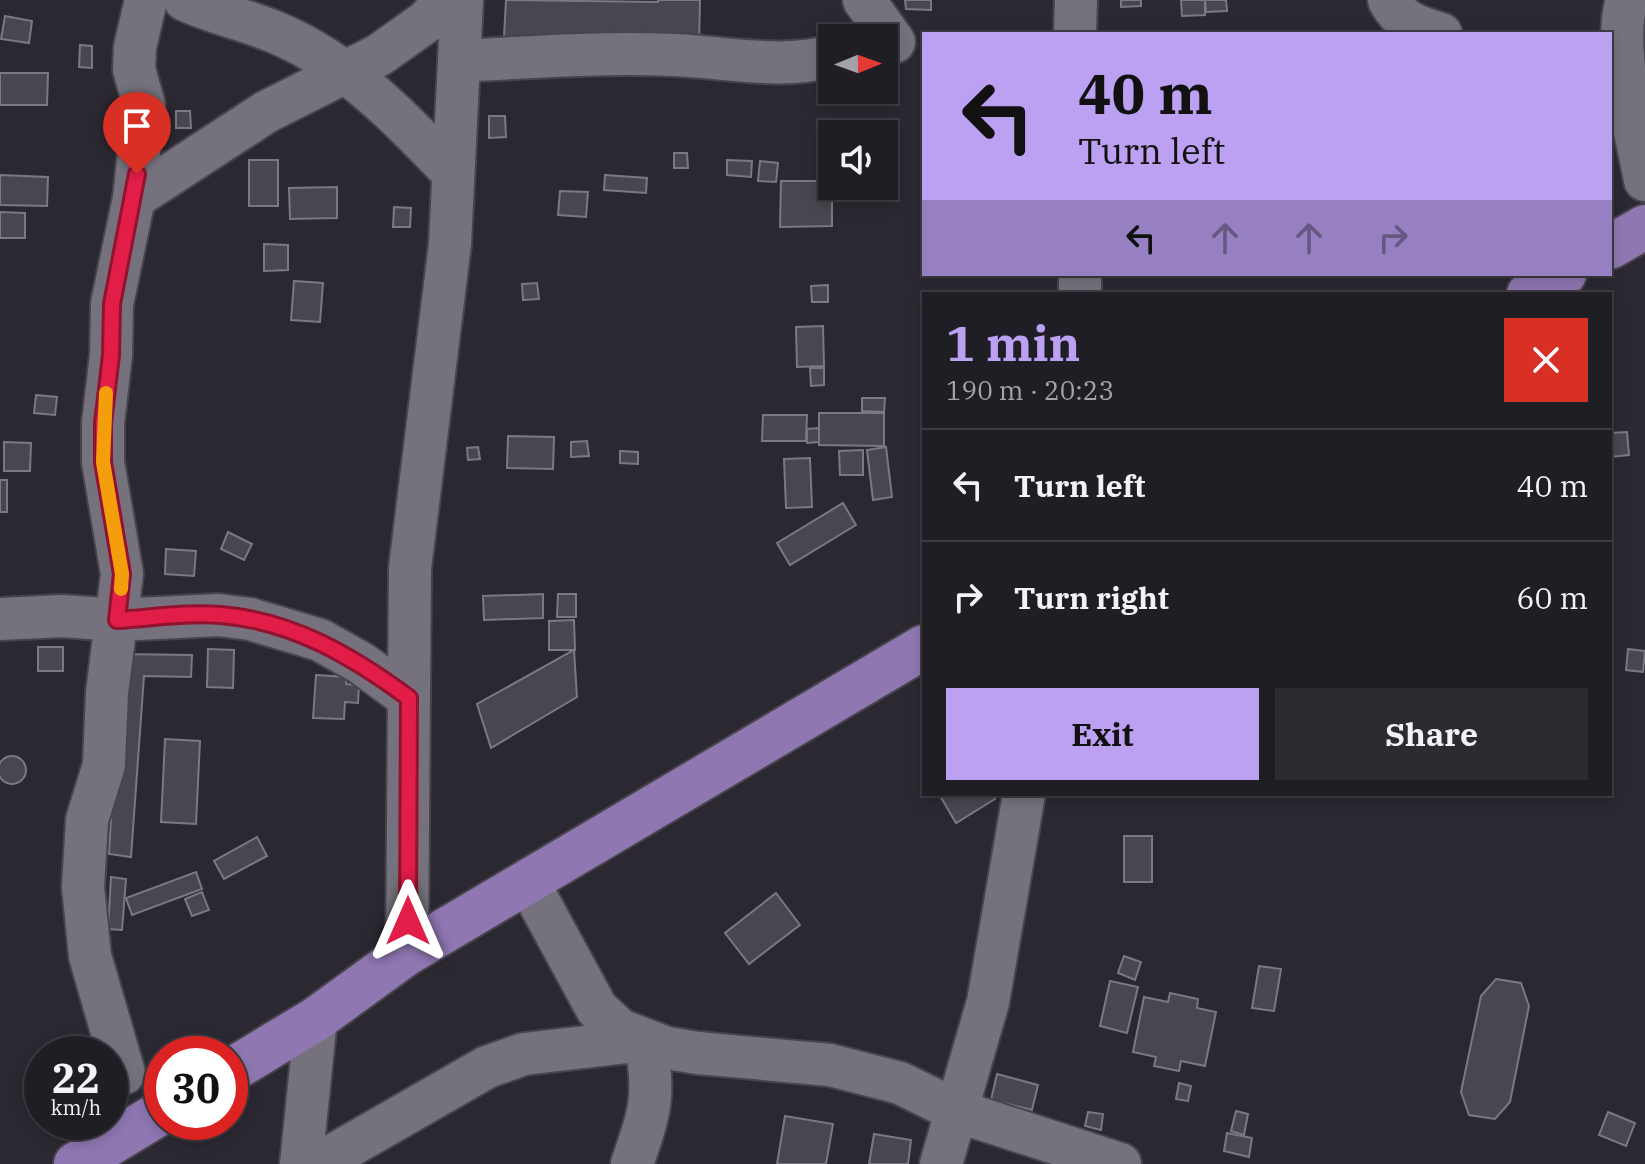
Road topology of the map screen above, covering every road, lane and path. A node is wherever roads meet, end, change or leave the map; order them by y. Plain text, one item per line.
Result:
1 (146, 0) edge
2 (185, 0) edge
3 (445, 0) edge
4 (462, 0) edge
5 (864, 0) edge
6 (1076, 0) edge
7 (1389, 0) edge
8 (1627, 0) edge
9 (1075, 32) edge
10 (1434, 32) edge
11 (901, 43) edge
12 (818, 60) edge
13 (460, 61) junction
14 (344, 72) junction
15 (1620, 89) edge
16 (453, 173) junction
17 (1645, 180) edge
18 (134, 198) junction
19 (1645, 227) edge
20 (1612, 246) edge
21 (1560, 276) edge
22 (1532, 292) edge
23 (0, 619) edge
24 (117, 620) junction
25 (922, 648) edge
26 (409, 698) junction
27 (1024, 796) edge
28 (528, 882) junction
29 (407, 953) junction
30 (316, 1019) junction
31 (113, 1036) edge
32 (645, 1040) junction
33 (248, 1060) edge
34 (957, 1111) junction
35 (144, 1123) edge
36 (76, 1164) edge
37 (301, 1164) edge
38 (318, 1164) edge
39 (632, 1164) edge
40 (941, 1164) edge
41 (1120, 1164) edge

1 - 18 street
2 - 14 street
3 - 14 street
4 - 13 street
5 - 11 street
6 - 9 street
7 - 10 street
8 - 15 street
12 - 13 street
13 - 16 street
14 - 16 street
14 - 18 street
15 - 17 street
16 - 26 street
18 - 24 street
19 - 20 main road
21 - 22 main road
23 - 24 street
24 - 26 street
24 - 31 street
25 - 28 main road
26 - 29 street
27 - 34 street
28 - 29 main road
28 - 32 street
29 - 30 main road
30 - 33 main road
30 - 37 street
32 - 34 street
32 - 38 street
32 - 39 street
34 - 40 street
34 - 41 street
35 - 36 main road

